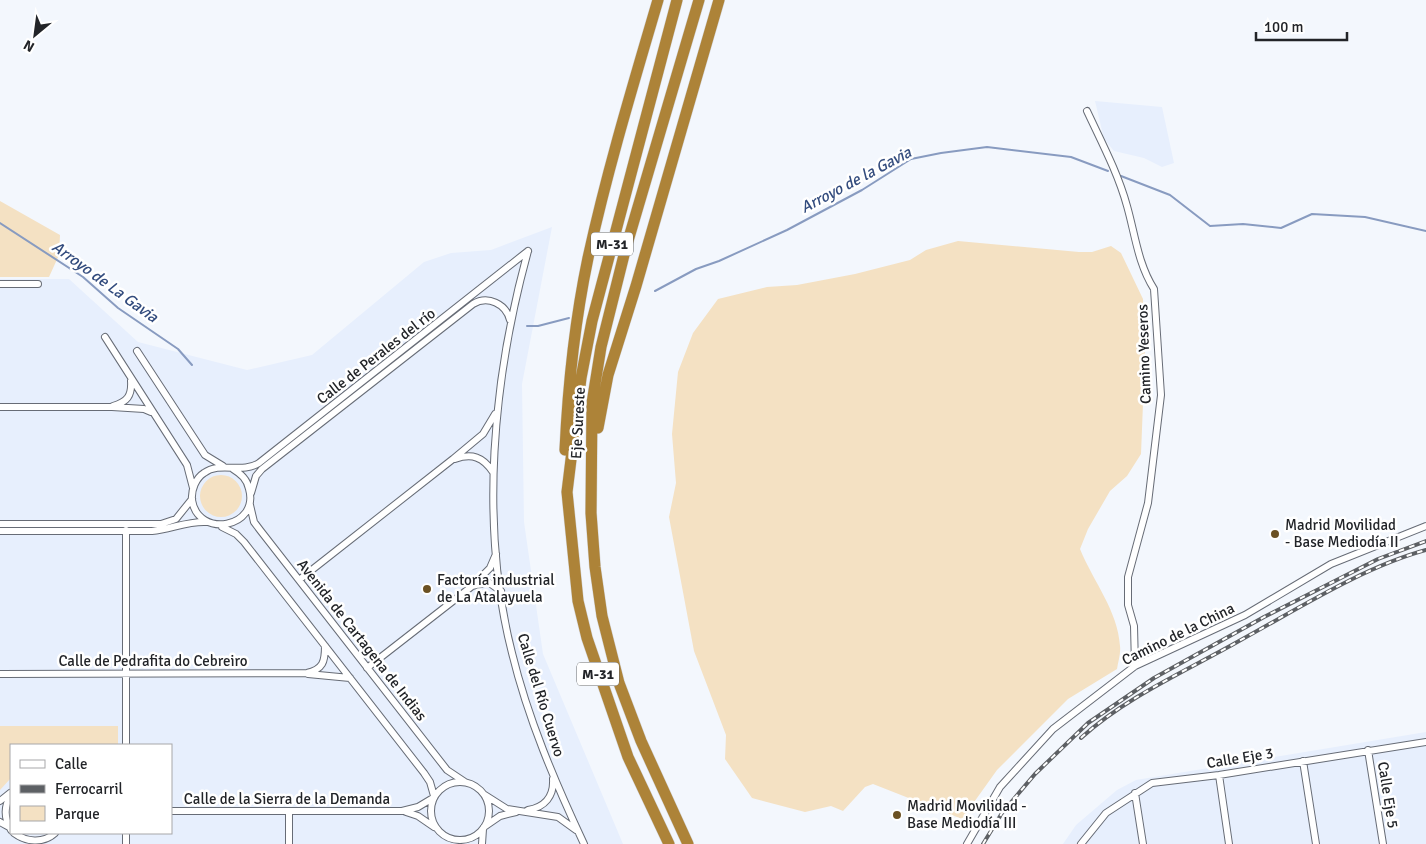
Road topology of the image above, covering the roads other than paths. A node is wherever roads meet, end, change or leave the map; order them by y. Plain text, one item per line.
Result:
1 (658, 0) edge
2 (677, 0) edge
3 (699, 0) edge
4 (719, 0) edge
5 (1087, 111) dead end
6 (528, 251) joint
7 (0, 284) edge
8 (38, 284) dead end
9 (510, 322) junction
10 (105, 337) dead end
11 (137, 351) dead end
12 (131, 380) junction
13 (0, 407) edge
14 (112, 407) junction
15 (497, 409) junction
16 (152, 412) junction
17 (453, 459) junction
18 (230, 468) junction
19 (493, 472) junction
20 (591, 487) junction
21 (193, 489) junction
22 (567, 492) junction
23 (251, 494) junction
24 (192, 499) junction
25 (250, 506) junction
26 (206, 522) junction
27 (0, 524) edge
28 (219, 525) junction
29 (1426, 526) edge
30 (126, 530) junction
31 (0, 531) edge
32 (497, 553) junction
33 (299, 580) junction
34 (471, 587) junction
35 (501, 591) junction
36 (325, 646) junction
37 (1135, 666) junction
38 (367, 668) junction
39 (307, 673) junction
40 (0, 674) edge
41 (126, 674) junction
42 (350, 678) junction
43 (1426, 742) edge
44 (126, 744) edge
45 (1368, 750) junction
46 (1303, 761) junction
47 (1219, 775) junction
48 (553, 778) junction
49 (465, 782) junction
50 (482, 792) junction
51 (1135, 793) junction
52 (10, 797) edge
53 (433, 797) junction
54 (172, 811) edge
55 (289, 811) junction
56 (402, 811) junction
57 (521, 811) junction
58 (10, 825) edge
59 (484, 828) junction
60 (438, 830) junction
61 (579, 833) junction
62 (18, 834) edge
63 (54, 834) edge
64 (452, 841) edge
65 (48, 844) edge
66 (289, 844) edge
67 (482, 844) edge
68 (584, 844) edge
69 (669, 844) edge
70 (688, 844) edge
71 (968, 844) edge
72 (1081, 844) edge
73 (1143, 844) edge
74 (1230, 844) edge
75 (1316, 844) edge
76 (1383, 844) edge

1 - 22 highway
2 - 22 highway, Eje Sureste / M-31
3 - 20 highway, Eje Sureste / M-31
4 - 20 highway
5 - 37 street, Camino Yeseros
6 - 9 street, Calle del Río Cuervo
6 - 18 street, Calle de Perales del río
7 - 8 street
9 - 15 street, Calle del Río Cuervo
9 - 23 street, Calle de Perales del río
10 - 12 street
11 - 18 street
12 - 14 street
12 - 16 street
13 - 14 street
14 - 16 street
15 - 17 street
15 - 19 street, Calle del Río Cuervo
16 - 21 street
17 - 19 street
17 - 33 street
18 - 21 street
18 - 23 street
19 - 32 street, Calle del Río Cuervo
20 - 70 highway, Eje Sureste / M-31
21 - 24 street
22 - 69 highway, Eje Sureste / M-31
23 - 25 street
24 - 26 street
24 - 27 street
25 - 28 street
25 - 33 street, Avenida de Cartagena de Indias
26 - 28 street
26 - 30 street
28 - 36 street
29 - 37 street, Camino de la China
30 - 31 street
30 - 41 street
32 - 34 street
32 - 35 street, Calle del Río Cuervo
33 - 38 street, Avenida de Cartagena de Indias
34 - 35 street
34 - 38 street
35 - 48 street, Calle del Río Cuervo
36 - 39 street
36 - 42 street
37 - 71 street, Camino de la China
38 - 49 street, Avenida de Cartagena de Indias
39 - 41 street, Calle de Pedrafita do Cebreiro
39 - 42 street, Calle de Pedrafita do Cebreiro
40 - 41 street, Calle de Pedrafita do Cebreiro
41 - 44 street
42 - 53 street
43 - 45 street, Calle Eje 3
45 - 46 street, Calle Eje 3
45 - 76 street, Calle Eje 5
46 - 47 street, Calle Eje 3
46 - 75 street
47 - 51 street, Calle Eje 3
47 - 74 street
48 - 57 street
48 - 61 street, Calle del Río Cuervo
49 - 50 street
49 - 53 street
50 - 57 street
50 - 59 street
51 - 72 street, Calle Eje 3
51 - 73 street
52 - 58 street
53 - 56 street, Calle de la Sierra de la Demanda
53 - 60 street
54 - 55 street, Calle de la Sierra de la Demanda
55 - 56 street, Calle de la Sierra de la Demanda
55 - 66 street
56 - 60 street, Calle de la Sierra de la Demanda
57 - 59 street
57 - 61 street
59 - 64 street
59 - 67 street
60 - 64 street
61 - 68 street, Calle del Río Cuervo
62 - 63 street
63 - 65 street

